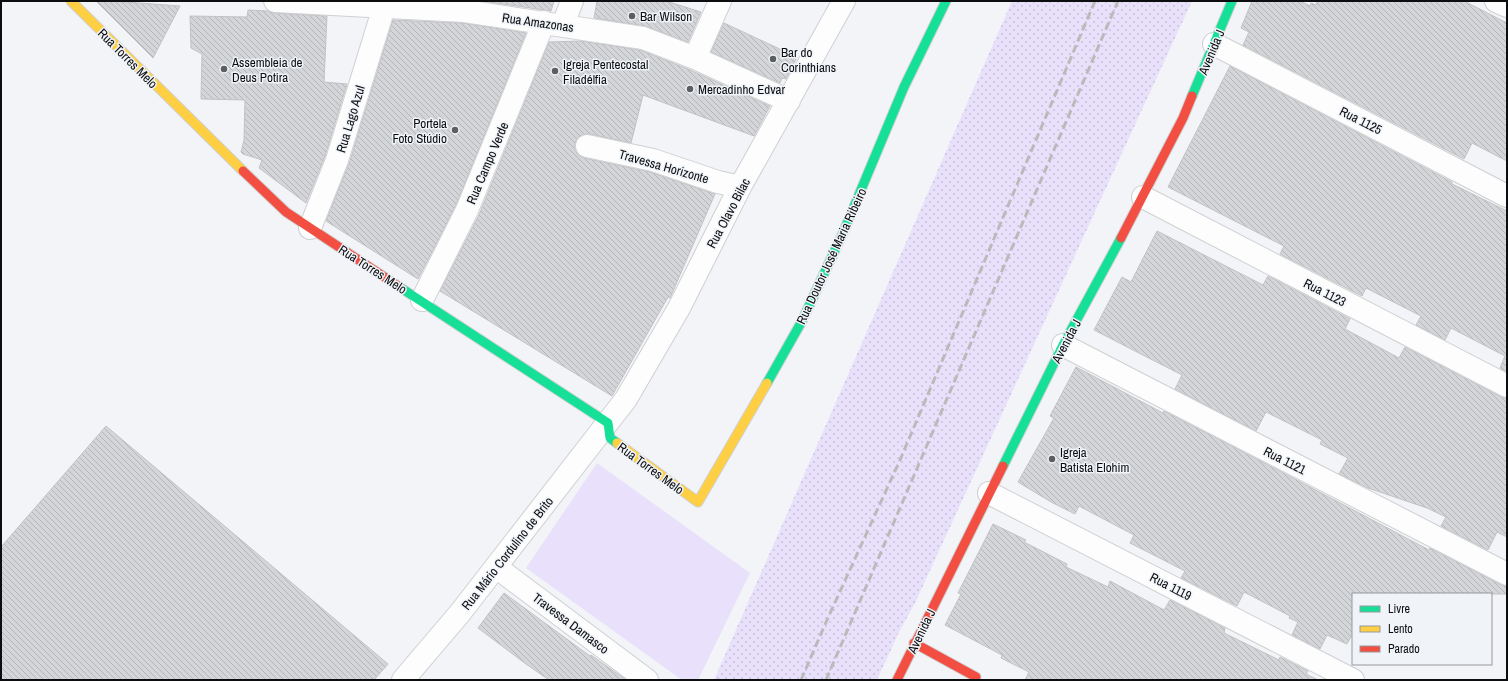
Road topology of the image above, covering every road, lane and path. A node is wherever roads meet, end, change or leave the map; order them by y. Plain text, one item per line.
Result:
1 (70, 1) edge
2 (275, 1) edge
3 (572, 1) edge
4 (720, 1) edge
5 (844, 1) edge
6 (946, 1) edge
7 (1232, 1) edge
8 (1496, 1) edge
9 (351, 3) edge
10 (1507, 6) edge
11 (384, 7) junction
12 (554, 24) junction
13 (1214, 44) junction
14 (695, 58) junction
15 (789, 101) junction
16 (587, 146) dead end
17 (740, 188) junction
18 (1507, 196) edge
19 (1143, 197) junction
20 (310, 228) junction
21 (422, 300) junction
22 (1063, 345) junction
23 (1507, 386) edge
24 (608, 423) junction
25 (989, 493) junction
26 (698, 502) joint
27 (496, 567) junction
28 (1507, 574) edge
29 (914, 643) junction
30 (977, 679) edge
31 (404, 680) edge
32 (647, 680) edge
33 (897, 680) edge
34 (1353, 680) edge

1 - 20 street, Rua Torres Melo
2 - 9 street, Rua Amazonas
3 - 12 street, Rua Campo Verde
4 - 14 street
5 - 15 street, Rua Olavo Bilac
6 - 26 street, Rua Doutor José Maria Ribeiro
7 - 13 street, Avenida J
8 - 10 street
9 - 11 street, Rua Amazonas
11 - 12 street, Rua Amazonas
11 - 20 street, Rua Lago Azul
12 - 14 street, Rua Amazonas
12 - 21 street, Rua Campo Verde
13 - 18 street, Rua 1125
13 - 19 street, Avenida J
14 - 15 street, Rua Amazonas
15 - 17 street, Rua Olavo Bilac
16 - 17 street, Travessa Horizonte
17 - 24 street, Rua Olavo Bilac
19 - 22 street, Avenida J
19 - 23 street, Rua 1123
20 - 21 street, Rua Torres Melo
21 - 24 street, Rua Torres Melo
22 - 25 street, Avenida J
22 - 28 street, Rua 1121
24 - 26 street, Rua Torres Melo
24 - 27 street, Rua Mário Cordulino de Brito
25 - 29 street, Avenida J
25 - 34 street, Rua 1119
27 - 31 street, Rua Mário Cordulino de Brito
27 - 32 street, Travessa Damasco
29 - 30 street
29 - 33 street, Avenida J

